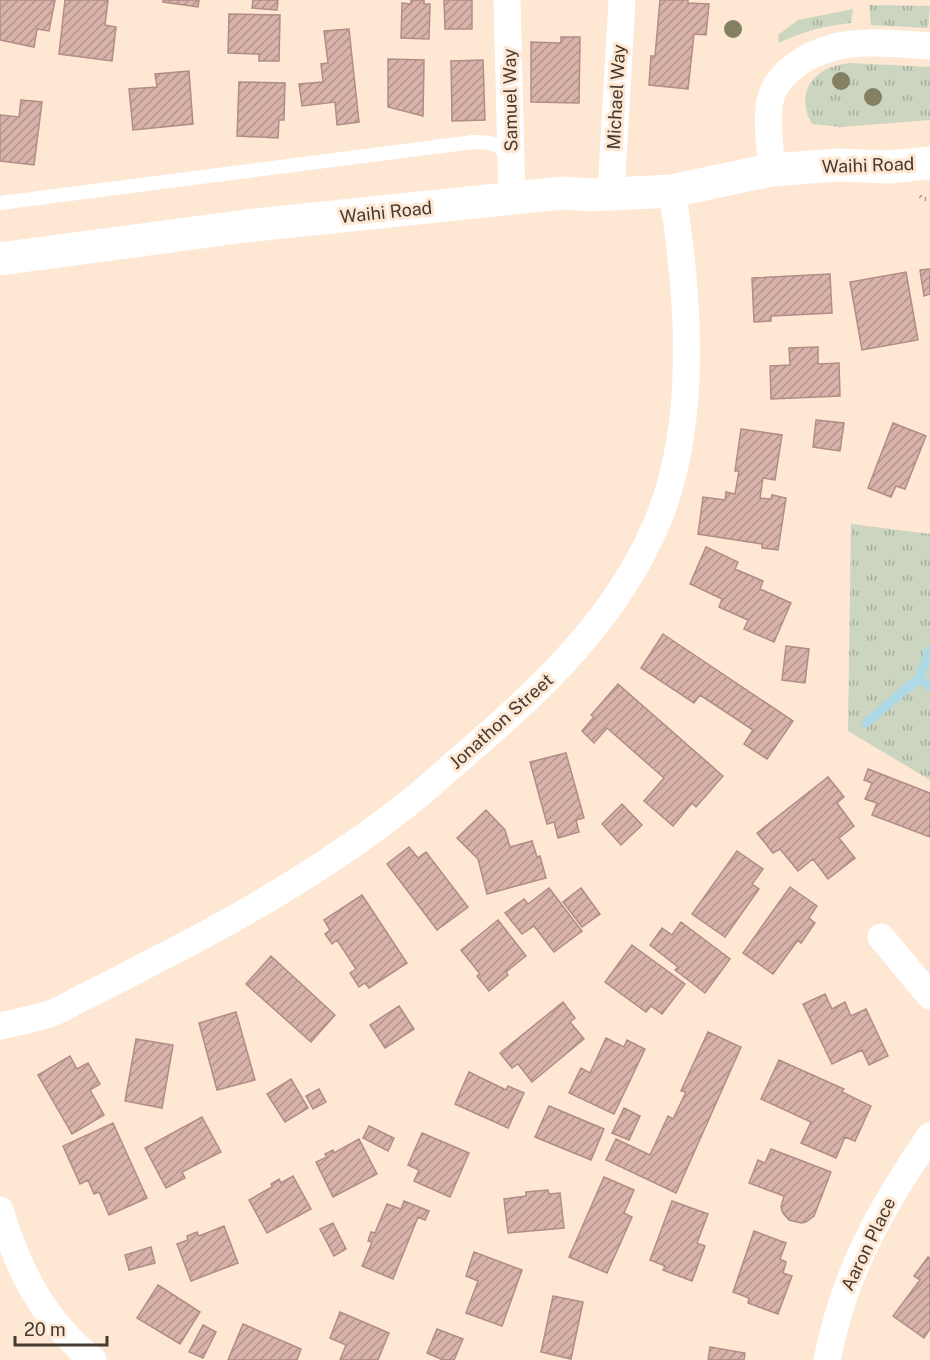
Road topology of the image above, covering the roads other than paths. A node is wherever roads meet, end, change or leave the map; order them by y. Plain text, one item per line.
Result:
1 (507, 0) edge
2 (622, 0) edge
3 (930, 46) edge
4 (511, 162) junction
5 (930, 163) edge
6 (771, 170) junction
7 (672, 191) junction
8 (611, 193) junction
9 (512, 200) junction
10 (0, 202) edge
11 (0, 259) edge
12 (881, 938) dead end
13 (930, 996) edge
14 (0, 1026) edge
15 (930, 1136) edge
16 (0, 1210) edge
17 (93, 1360) edge
18 (827, 1360) edge

1 - 4 street, Samuel Way
2 - 8 street, Michael Way
3 - 6 street
4 - 9 street, Samuel Way
4 - 10 lane
5 - 6 main road, Waihi Road
6 - 7 main road, Waihi Road
7 - 8 main road, Waihi Road
7 - 14 street, Jonathon Street
8 - 9 main road, Waihi Road
9 - 11 main road, Waihi Road
12 - 13 street
15 - 18 street, Aaron Place
16 - 17 street

